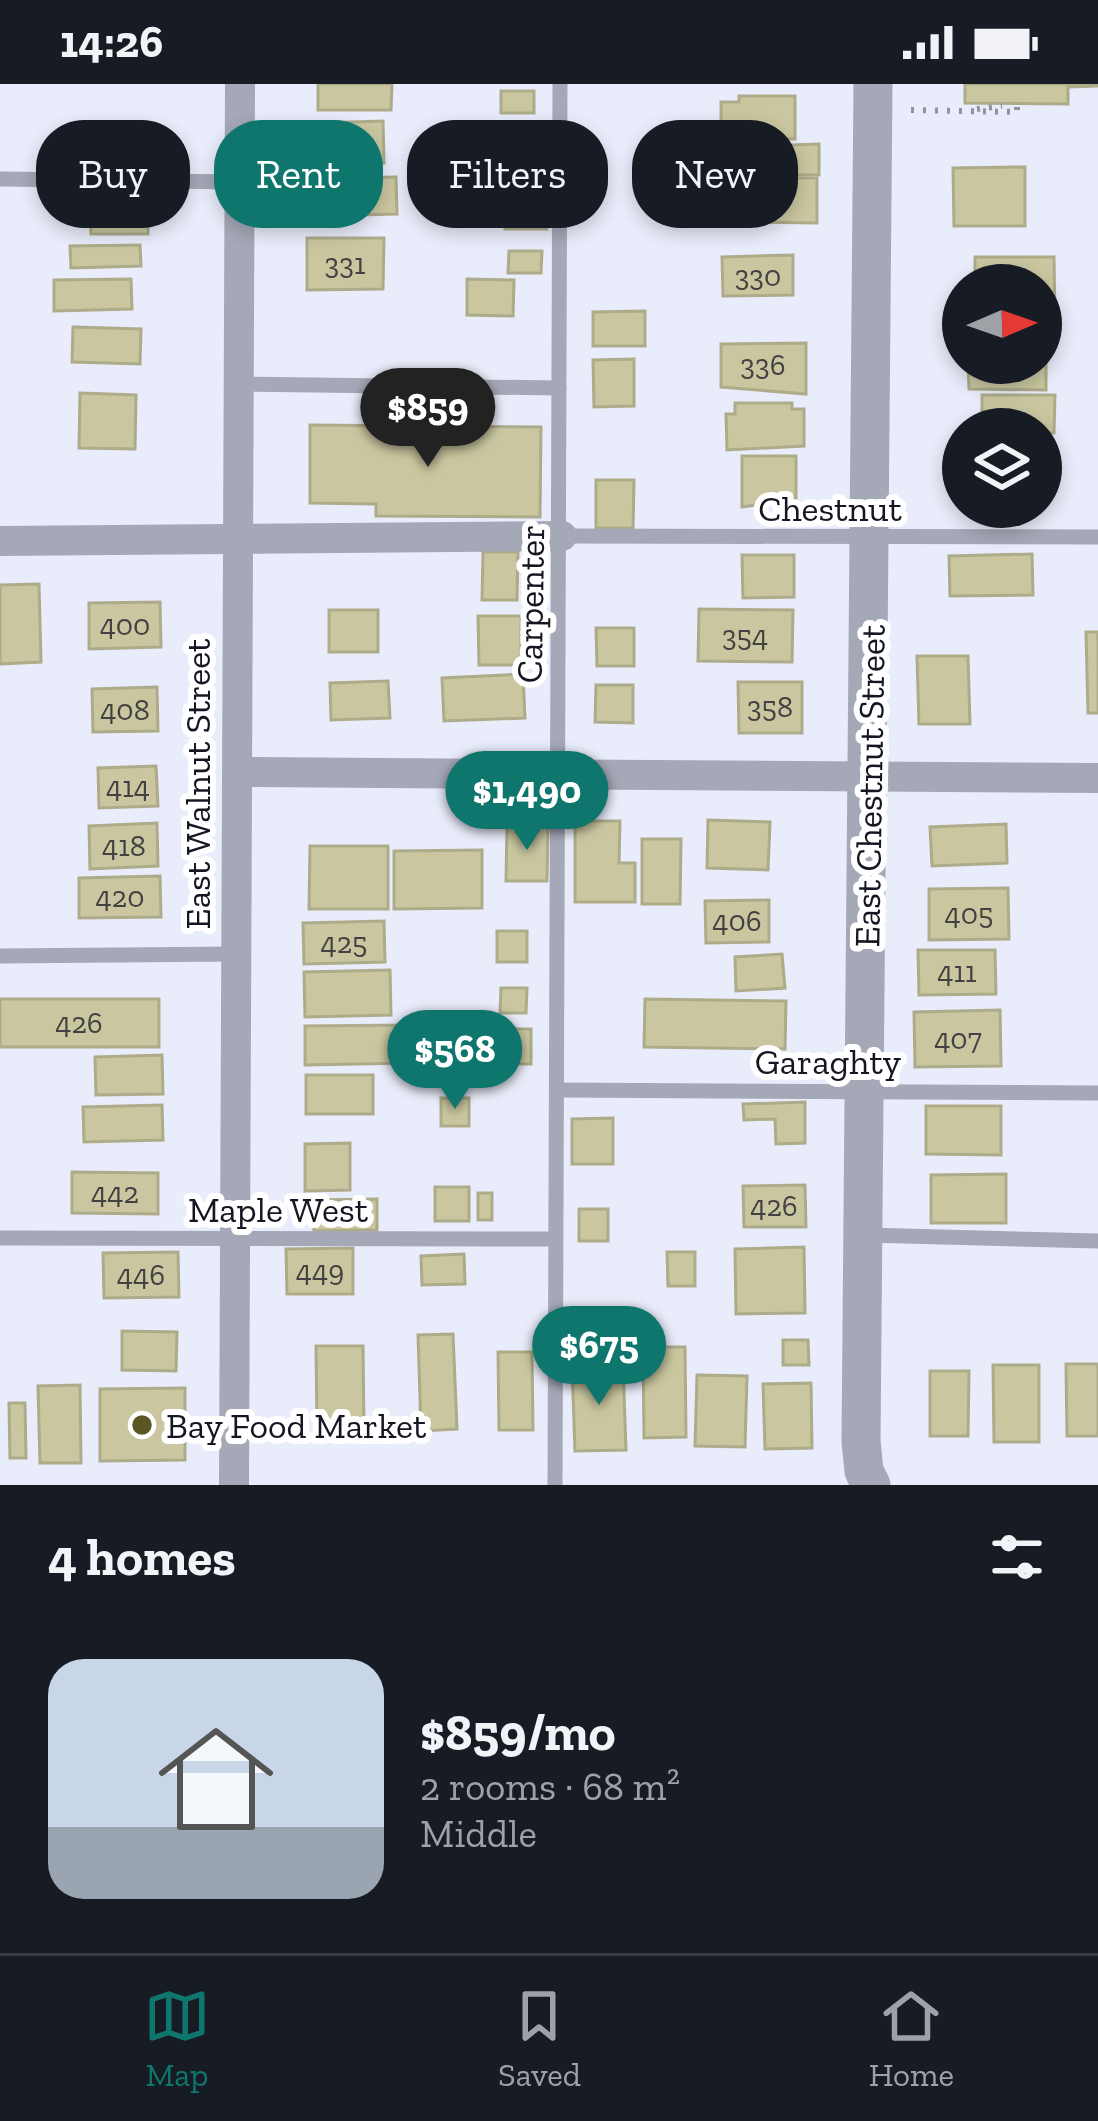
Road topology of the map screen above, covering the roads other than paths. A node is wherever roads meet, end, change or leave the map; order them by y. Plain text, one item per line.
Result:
1 (241, 84) edge
2 (560, 84) edge
3 (873, 84) edge
4 (240, 120) edge
5 (0, 178) edge
6 (214, 182) edge
7 (239, 228) edge
8 (240, 384) junction
9 (559, 388) junction
10 (236, 536) junction
11 (562, 536) junction
12 (1098, 537) edge
13 (871, 538) junction
14 (0, 541) edge
15 (239, 772) junction
16 (556, 776) junction
17 (1098, 778) edge
18 (868, 779) junction
19 (235, 954) junction
20 (0, 956) edge
21 (557, 1090) junction
22 (865, 1090) junction
23 (1098, 1093) edge
24 (863, 1235) junction
25 (0, 1238) edge
26 (555, 1239) junction
27 (233, 1240) junction
28 (1098, 1241) edge
29 (234, 1485) edge
30 (555, 1485) edge
31 (871, 1485) edge

1 - 4 street, East Walnut Street
2 - 9 lane, Carpenter
3 - 13 street, East Chestnut Street
5 - 6 lane
7 - 8 street, East Walnut Street
8 - 9 lane
8 - 10 street, East Walnut Street
9 - 11 lane, Carpenter
10 - 11 street
10 - 14 street
10 - 15 street, East Walnut Street
11 - 13 lane, Chestnut
11 - 16 lane, Carpenter
12 - 13 lane, Chestnut
13 - 18 street, East Chestnut Street
15 - 16 street
15 - 19 street, East Walnut Street
16 - 18 street
16 - 21 lane, Carpenter
17 - 18 street
18 - 22 street, East Chestnut Street
19 - 20 lane
19 - 27 street, East Walnut Street
21 - 22 lane, Garaghty
21 - 26 lane, Carpenter
22 - 23 lane, Garaghty
22 - 24 street, East Chestnut Street
24 - 28 lane
24 - 31 street, East Chestnut Street
25 - 27 lane, Maple West
26 - 27 lane, Maple West
26 - 30 lane, Carpenter
27 - 29 street, East Walnut Street

